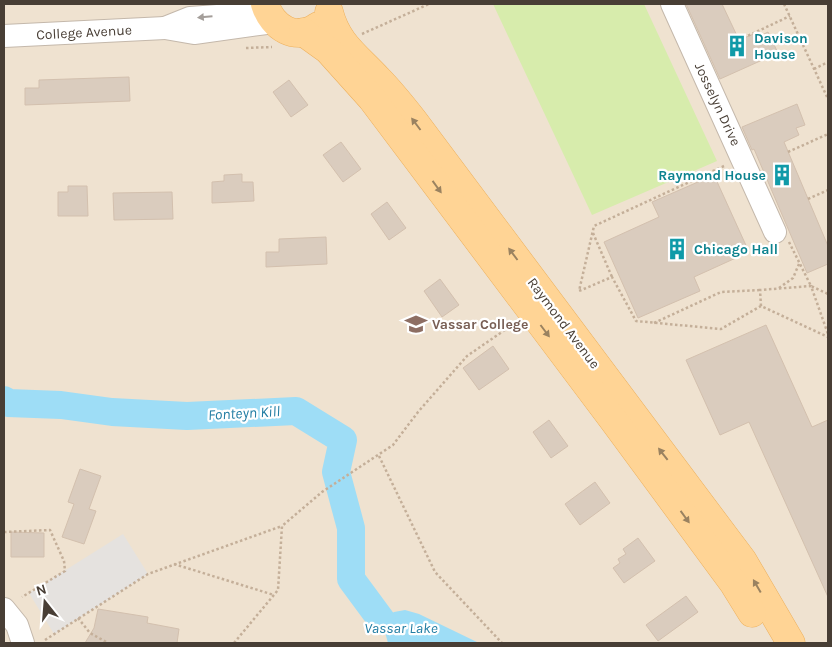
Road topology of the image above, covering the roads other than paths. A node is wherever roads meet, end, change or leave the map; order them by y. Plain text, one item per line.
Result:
1 (250, 4) edge
2 (672, 4) edge
3 (330, 8) edge
4 (269, 13) edge
5 (165, 28) junction
6 (303, 32) junction
7 (4, 36) edge
8 (775, 232) dead end
9 (13, 603) edge
10 (23, 643) edge
11 (772, 643) edge
12 (791, 643) edge

1 -> 5 street, College Avenue
2 - 8 street, Josselyn Drive
3 - 6 main road
12 -> 3 main road, Raymond Avenue
4 - 5 street, College Avenue
4 - 6 main road
5 - 7 street, College Avenue
6 -> 11 main road, Raymond Avenue
9 - 10 street

